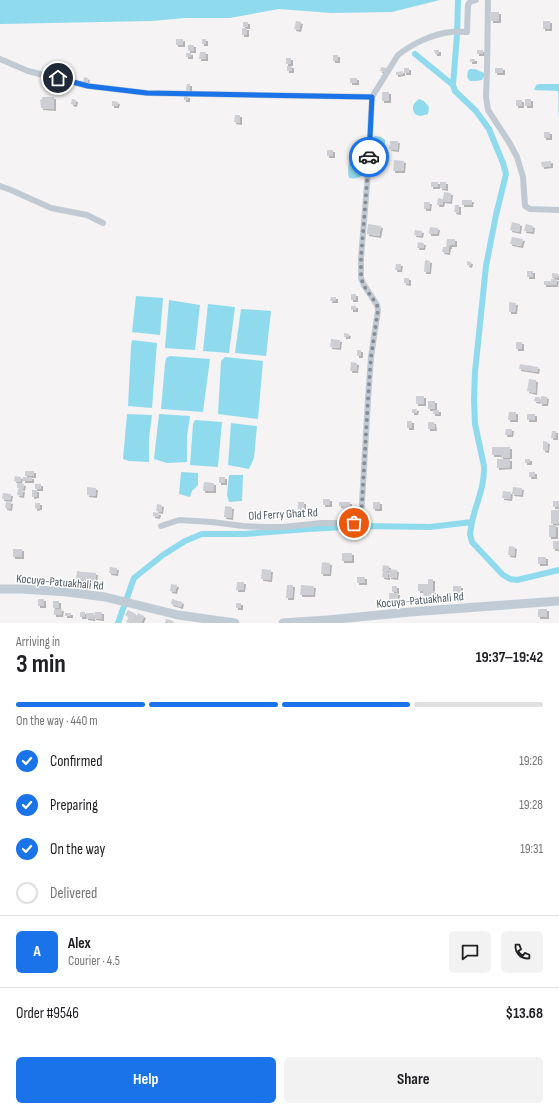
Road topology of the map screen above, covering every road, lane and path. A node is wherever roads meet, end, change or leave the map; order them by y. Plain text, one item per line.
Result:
1 (476, 0) edge
2 (488, 0) edge
3 (0, 59) edge
4 (372, 97) junction
5 (0, 186) edge
6 (559, 210) edge
7 (102, 223) dead end
8 (161, 526) dead end
9 (0, 589) edge
10 (559, 601) edge
11 (215, 622) edge
12 (235, 623) edge
13 (283, 623) edge

1 - 4 street
2 - 6 street
3 - 4 street
4 - 8 street, Old Ferry Ghat Rd
5 - 7 street
9 - 11 main road, Kocuya-Patuakhali Rd
10 - 13 main road, Kocuya-Patuakhali Rd
11 - 12 main road, Kocuya-Patuakhali Rd

